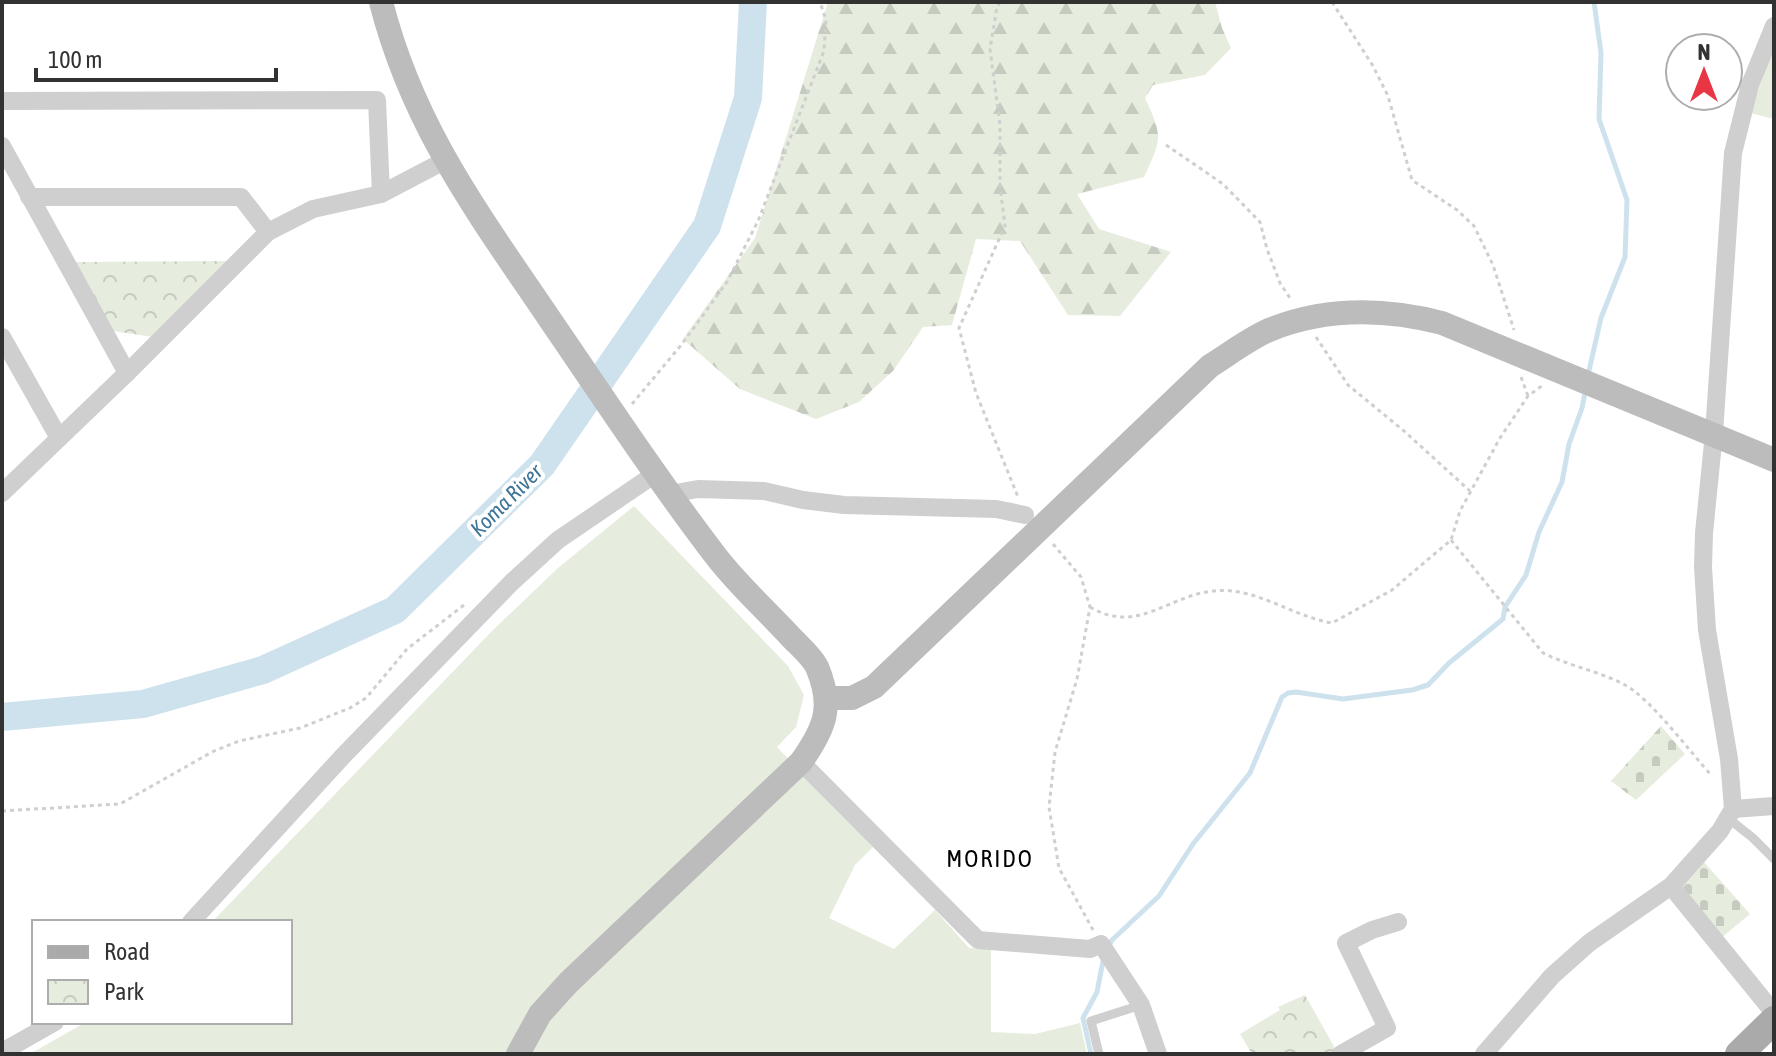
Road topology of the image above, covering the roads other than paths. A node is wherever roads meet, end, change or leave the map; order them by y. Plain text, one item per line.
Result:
1 (381, 2) edge
2 (1774, 26) edge
3 (2, 101) edge
4 (2, 146) edge
5 (444, 161) junction
6 (381, 194) junction
7 (29, 197) junction
8 (268, 232) junction
9 (2, 337) edge
10 (127, 373) junction
11 (1714, 433) junction
12 (59, 438) junction
13 (1774, 460) edge
14 (655, 474) junction
15 (2, 493) edge
16 (670, 494) junction
17 (1032, 522) junction
18 (827, 698) junction
19 (801, 762) junction
20 (1774, 806) edge
21 (1732, 809) junction
22 (1774, 859) edge
23 (1671, 886) junction
24 (193, 920) edge
25 (1398, 922) dead end
26 (1141, 1005) junction
27 (1774, 1013) edge
28 (1774, 1020) edge
29 (51, 1024) edge
30 (2, 1052) edge
31 (518, 1054) edge
32 (1099, 1054) edge
33 (1158, 1054) edge
34 (1341, 1054) edge
35 (1484, 1054) edge
36 (1739, 1054) edge

1 - 5 street
2 - 11 street
3 - 6 street
4 - 7 street
5 - 6 street
5 - 14 street
6 - 8 street
7 - 8 street
7 - 10 street
8 - 10 street
9 - 12 street
10 - 12 street
11 - 13 street
11 - 17 street
11 - 21 street
12 - 15 street
14 - 16 street
14 - 24 street
16 - 17 street
16 - 18 street
17 - 18 street
18 - 19 street
19 - 26 street
19 - 31 street
20 - 21 street
21 - 22 lane
21 - 23 street
23 - 27 street
23 - 35 street
25 - 34 street
26 - 32 lane
26 - 33 street
28 - 36 main road
29 - 30 street

